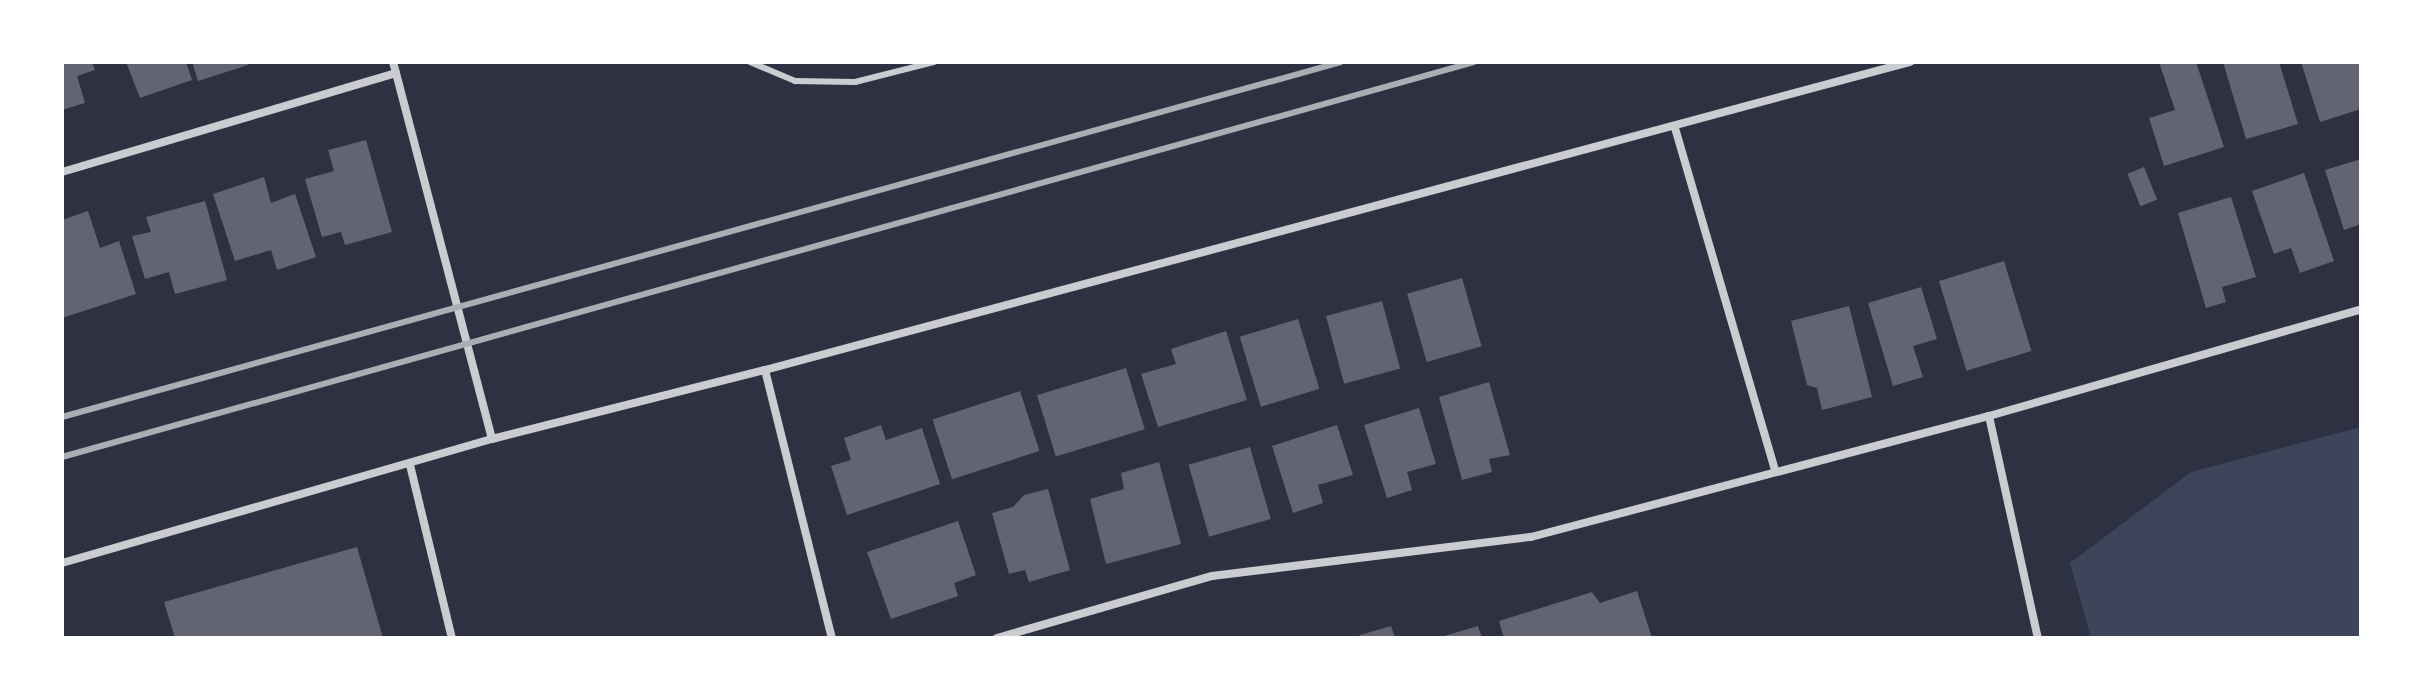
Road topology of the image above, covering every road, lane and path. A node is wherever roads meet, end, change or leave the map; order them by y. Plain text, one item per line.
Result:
1 (393, 62) edge
2 (750, 62) edge
3 (934, 62) edge
4 (1910, 62) edge
5 (396, 73) junction
6 (1675, 128) junction
7 (62, 172) edge
8 (2361, 309) edge
9 (765, 370) junction
10 (1989, 416) junction
11 (492, 439) junction
12 (410, 465) junction
13 (1775, 471) junction
14 (62, 563) edge
15 (452, 638) edge
16 (832, 638) edge
17 (997, 638) edge
18 (2038, 638) edge

1 - 5 street
2 - 3 lane
4 - 6 street
5 - 7 street
5 - 11 street
6 - 9 street
6 - 13 street
8 - 10 street
9 - 11 street
9 - 16 street
10 - 13 street
10 - 18 street
11 - 12 street
12 - 14 street
12 - 15 street
13 - 17 street

